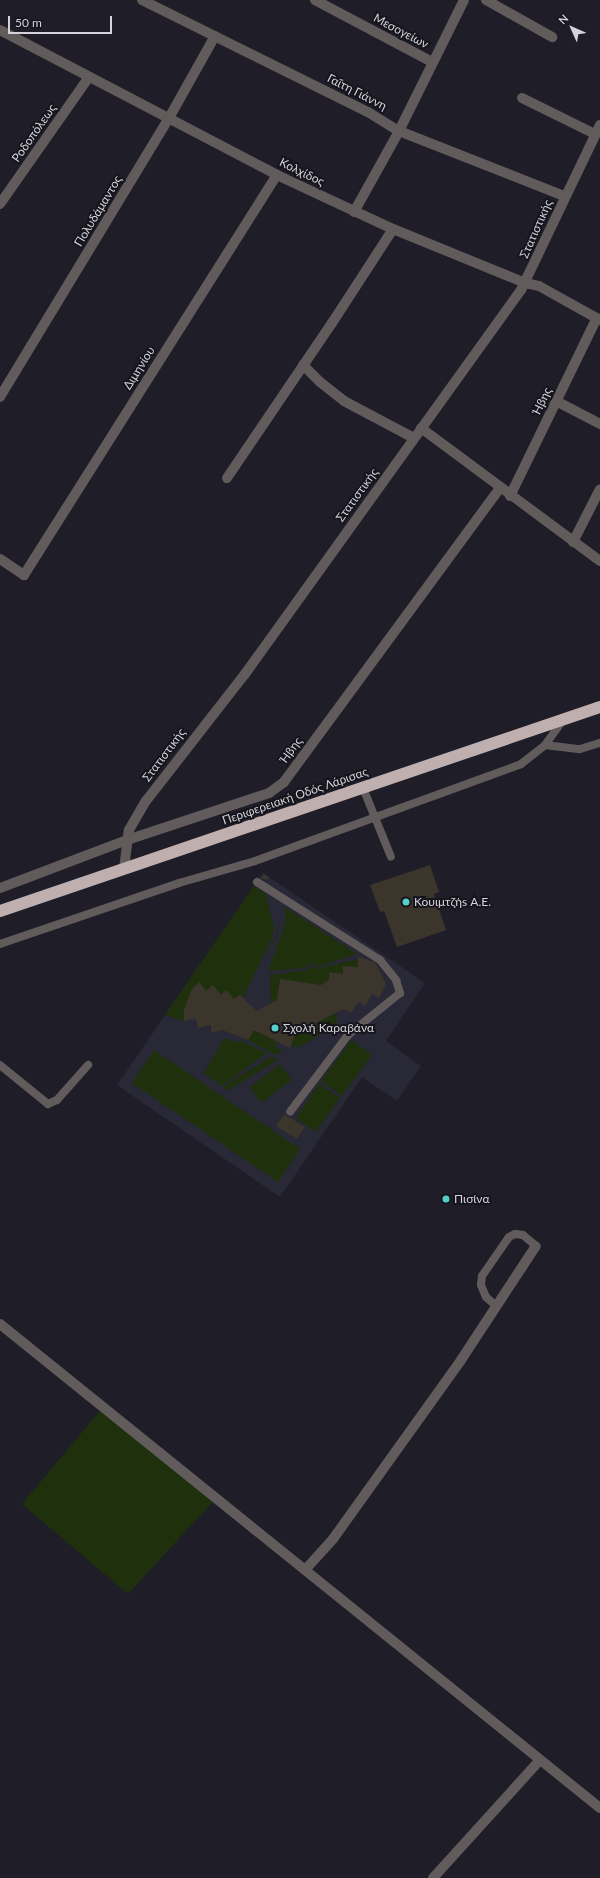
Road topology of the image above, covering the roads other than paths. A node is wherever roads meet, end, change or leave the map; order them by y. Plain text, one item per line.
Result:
1 (142, 0) edge
2 (315, 0) edge
3 (464, 0) edge
4 (486, 0) edge
5 (0, 30) edge
6 (215, 36) junction
7 (552, 37) dead end
8 (432, 62) junction
9 (89, 77) junction
10 (522, 98) dead end
11 (170, 118) junction
12 (600, 125) edge
13 (399, 131) junction
14 (595, 134) junction
15 (277, 175) junction
16 (564, 196) junction
17 (0, 204) edge
18 (354, 212) junction
19 (393, 229) junction
20 (525, 283) junction
21 (599, 319) edge
22 (303, 365) junction
23 (3, 386) edge
24 (0, 397) edge
25 (556, 401) junction
26 (600, 424) edge
27 (421, 428) junction
28 (414, 438) junction
29 (227, 478) dead end
30 (499, 488) junction
31 (600, 490) edge
32 (510, 496) junction
33 (573, 542) junction
34 (0, 560) edge
35 (600, 562) edge
36 (600, 707) edge
37 (563, 720) junction
38 (600, 742) edge
39 (544, 745) junction
40 (363, 788) junction
41 (374, 818) junction
42 (126, 840) junction
43 (391, 857) dead end
44 (124, 869) junction
45 (257, 882) dead end
46 (0, 888) edge
47 (0, 911) edge
48 (0, 944) edge
49 (0, 1065) edge
50 (88, 1065) dead end
51 (290, 1112) dead end
52 (536, 1246) joint
53 (495, 1305) junction
54 (0, 1324) edge
55 (304, 1570) junction
56 (539, 1761) junction
57 (600, 1808) edge
58 (433, 1878) edge

1 - 6 street, Γαΐτη Γιάννη
2 - 8 street, Μεσογείων
3 - 8 street
4 - 7 street
5 - 9 street, Κολχίδος
6 - 11 street, Πολυδάμαντος
6 - 13 street, Γαΐτη Γιάννη
8 - 13 street
9 - 11 street, Κολχίδος
9 - 17 street, Ροδοπόλεως
10 - 14 street
11 - 15 street, Κολχίδος
11 - 23 street, Πολυδάμαντος
12 - 14 street, Στατιστικής
13 - 16 street, Γαΐτη Γιάννη
13 - 18 street
14 - 16 street, Στατιστικής
15 - 18 street, Κολχίδος
15 - 34 street, Διμηνίου
16 - 20 street, Στατιστικής
18 - 19 street, Κολχίδος
19 - 20 street, Κολχίδος
19 - 22 street
20 - 21 street, Κολχίδος
20 - 27 street, Στατιστικής
21 - 25 street, Ήβης
22 - 28 street
22 - 29 street
23 - 24 street, Πολυδάμαντος
25 - 26 street
25 - 32 street, Ήβης
27 - 28 street, Στατιστικής
27 - 30 street
28 - 42 street, Στατιστικής
30 - 32 street
30 - 42 street, Ήβης
31 - 33 street
32 - 33 street
33 - 35 street
36 - 37 highway, Περιφερειακή Οδός Λάρισας
37 - 39 lane
37 - 40 highway, Περιφερειακή Οδός Λάρισας
38 - 39 lane
39 - 41 lane
40 - 41 lane
40 - 44 highway, Περιφερειακή Οδός Λάρισας
41 - 43 lane
41 - 48 lane
42 - 44 street, Στατιστικής
42 - 46 street, Ήβης
44 - 47 highway, Περιφερειακή Οδός Λάρισας
45 - 51 lane
49 - 50 lane
52 - 53 street
52 - 53 lane
53 - 55 street
54 - 55 street
55 - 56 street
56 - 57 street
56 - 58 street

